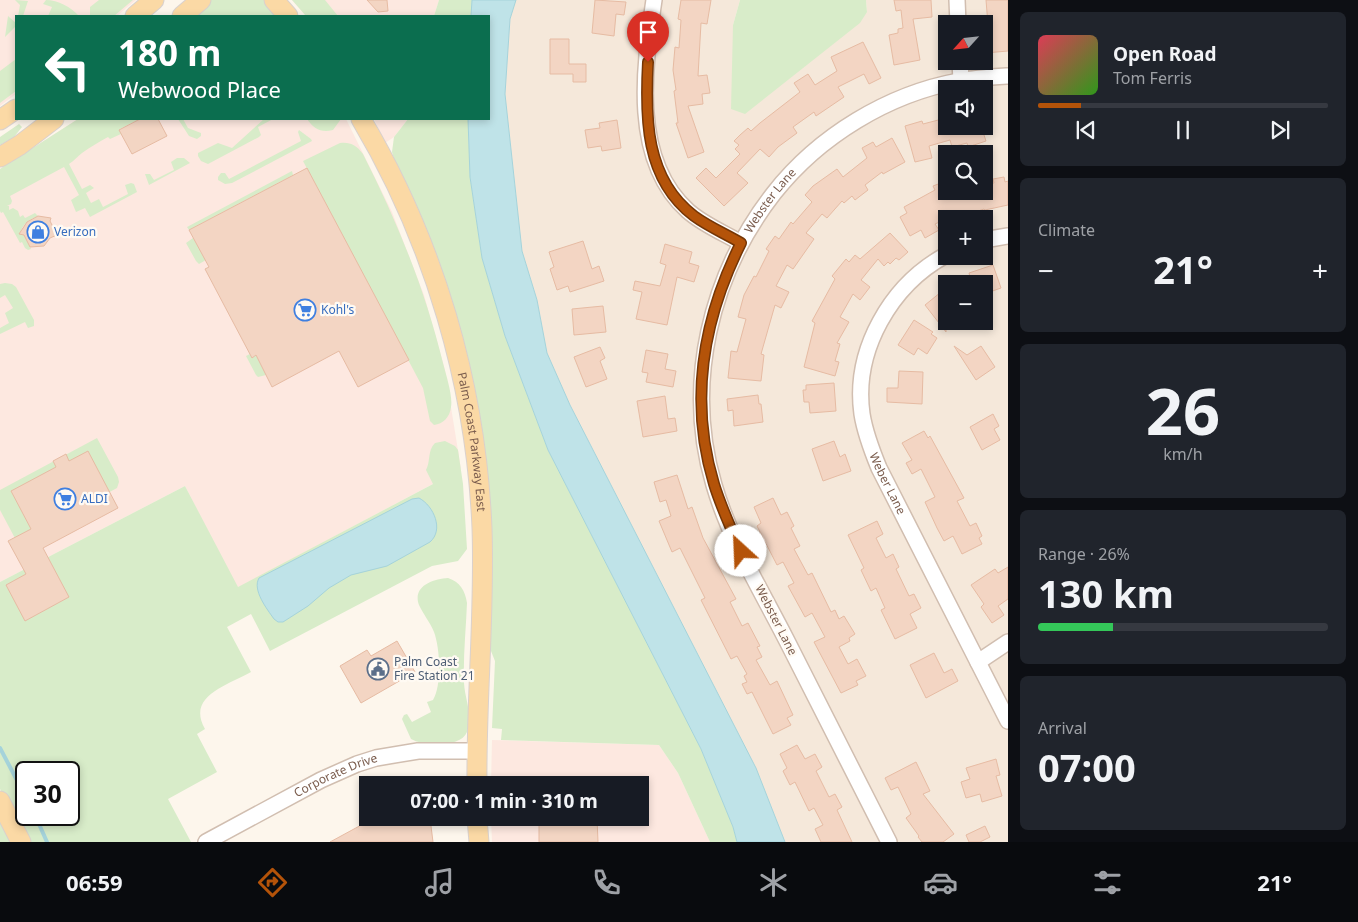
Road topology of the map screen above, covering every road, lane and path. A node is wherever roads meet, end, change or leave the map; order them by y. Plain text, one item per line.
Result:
1 (154, 0) edge
2 (201, 0) edge
3 (274, 0) edge
4 (654, 0) edge
5 (957, 0) edge
6 (136, 15) edge
7 (183, 15) edge
8 (287, 15) edge
9 (958, 15) edge
10 (1008, 76) edge
11 (970, 80) edge
12 (938, 86) edge
13 (15, 109) edge
14 (0, 120) edge
15 (53, 120) edge
16 (361, 120) edge
17 (0, 157) edge
18 (1008, 236) edge
19 (993, 238) edge
20 (741, 243) junction
21 (938, 260) edge
22 (1008, 642) edge
23 (978, 662) junction
24 (1008, 721) edge
25 (477, 751) junction
26 (477, 776) edge
27 (0, 801) edge
28 (478, 826) edge
29 (22, 842) edge
30 (206, 842) edge
31 (479, 842) edge
32 (889, 842) edge

1 - 6 main road
2 - 7 main road
3 - 8 main road
4 - 20 street
5 - 9 street
10 - 11 street, Webster Lane
12 - 20 street, Webster Lane
13 - 14 main road
15 - 17 main road
16 - 25 main road, Palm Coast Parkway East
18 - 19 street
20 - 32 street, Webster Lane
21 - 23 street, Weber Lane
22 - 23 street
23 - 24 street, Weber Lane
25 - 26 main road, Palm Coast Parkway East
25 - 30 street, Corporate Drive
27 - 29 main road
28 - 31 main road

